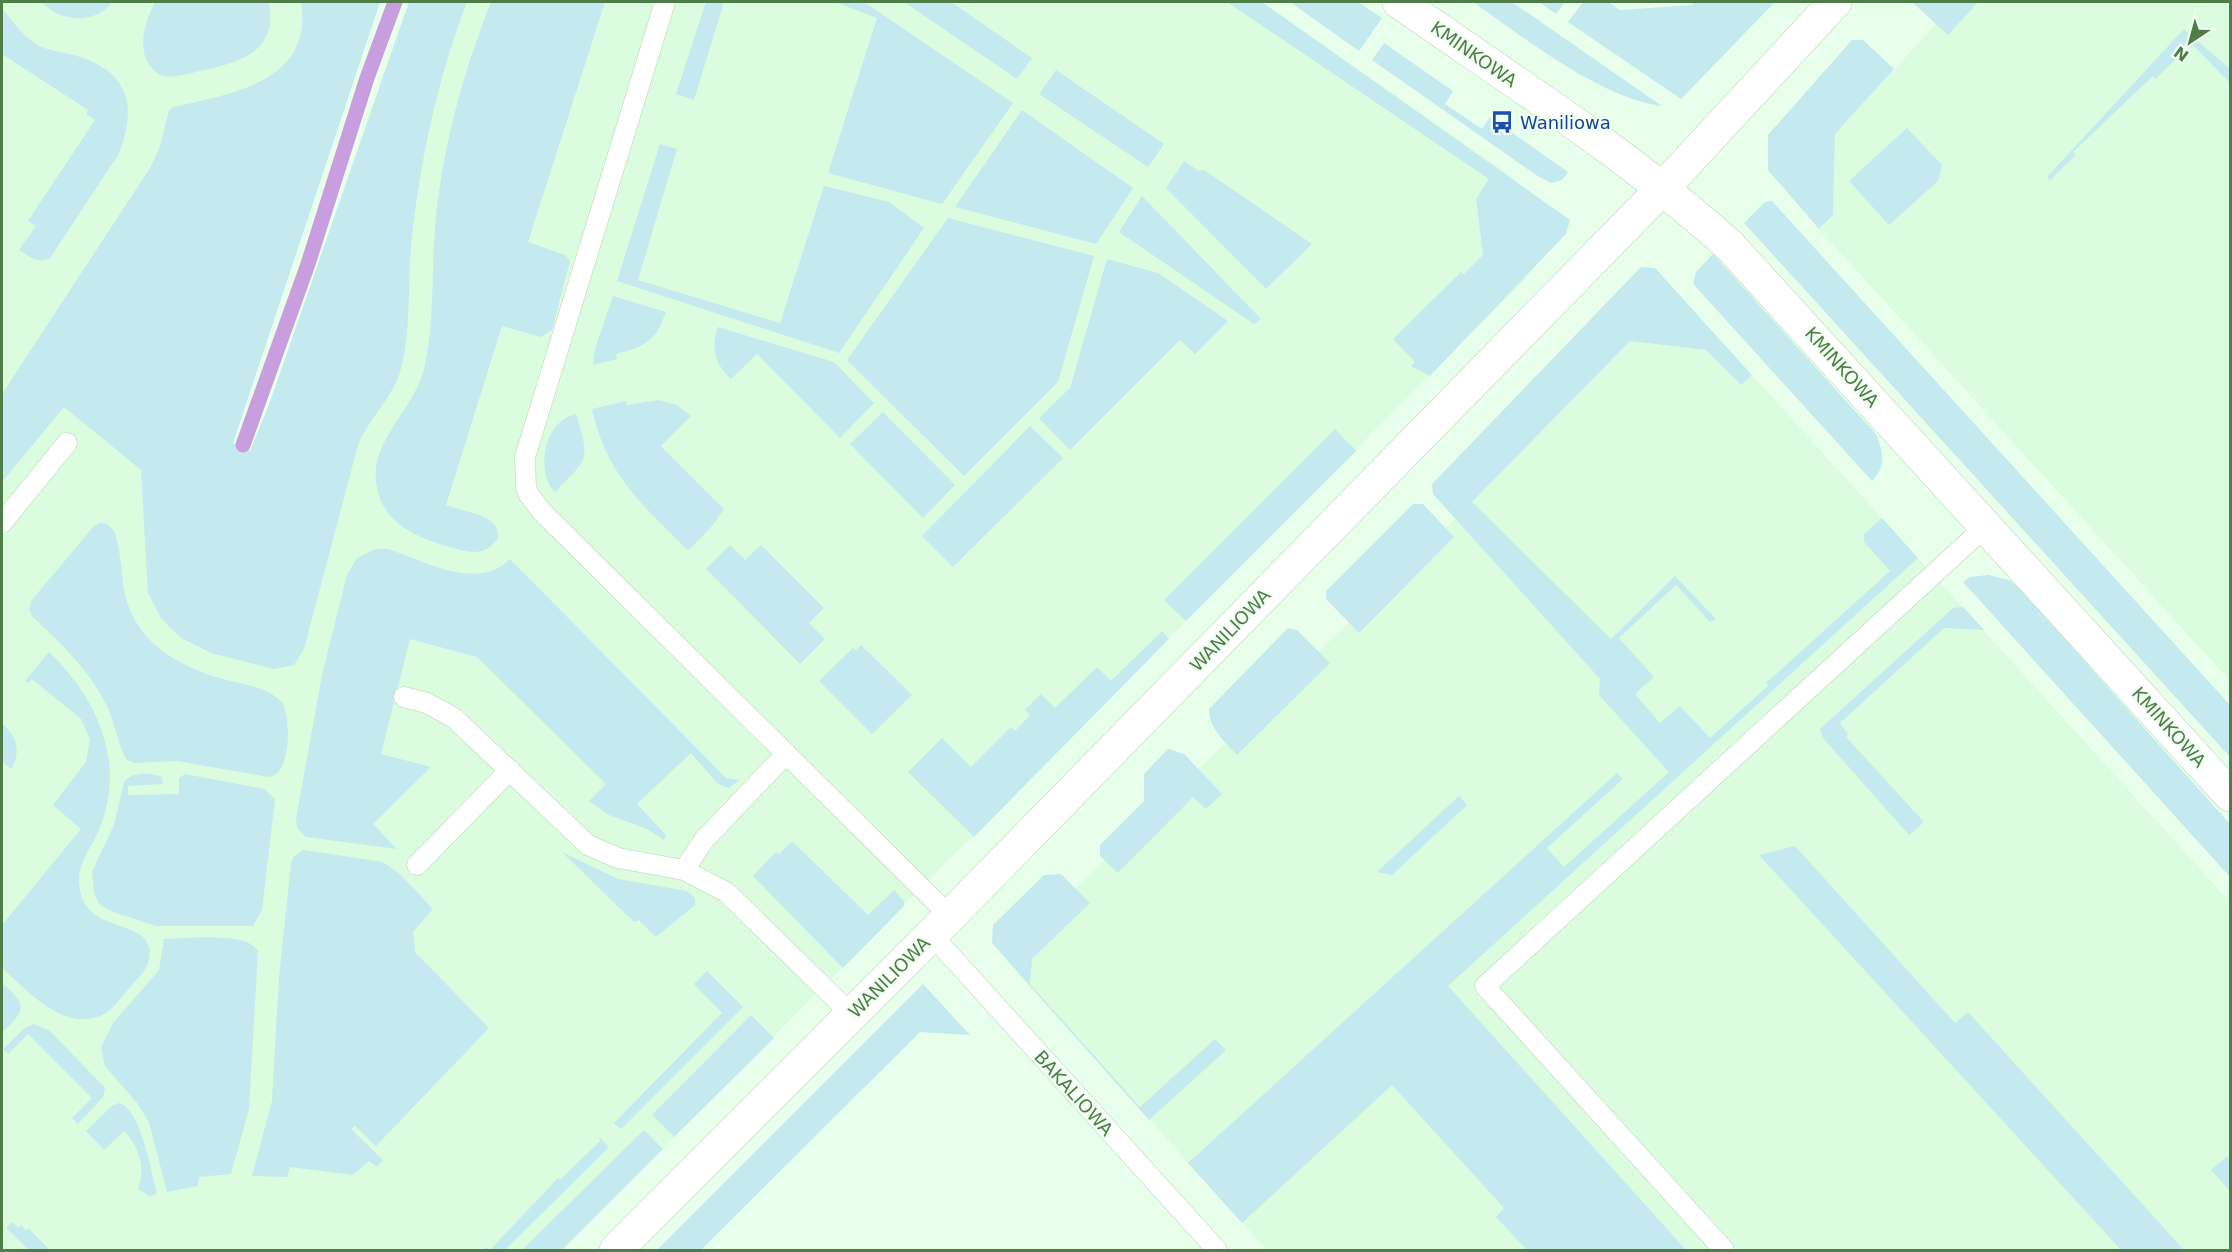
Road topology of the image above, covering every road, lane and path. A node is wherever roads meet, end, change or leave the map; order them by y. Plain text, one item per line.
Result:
1 (665, 2) edge
2 (1399, 2) edge
3 (1834, 2) edge
4 (1663, 188) junction
5 (68, 443) dead end
6 (2, 523) edge
7 (1986, 526) junction
8 (404, 697) dead end
9 (786, 754) junction
10 (510, 770) junction
11 (2230, 795) edge
12 (417, 865) dead end
13 (684, 870) junction
14 (940, 925) junction
15 (851, 1014) junction
16 (616, 1251) edge
17 (1217, 1251) edge
18 (1725, 1251) edge

1 - 9 lane, BAKALIOWA
2 - 4 street, KMINKOWA
3 - 4 street, WANILIOWA
4 - 7 street, KMINKOWA
4 - 14 street, WANILIOWA
5 - 6 lane
7 - 11 street, KMINKOWA
7 - 18 lane
8 - 10 lane
9 - 13 lane
9 - 14 lane, BAKALIOWA
10 - 12 lane
10 - 13 lane
13 - 15 lane
14 - 15 street, WANILIOWA
14 - 17 lane, BAKALIOWA
15 - 16 street, WANILIOWA

